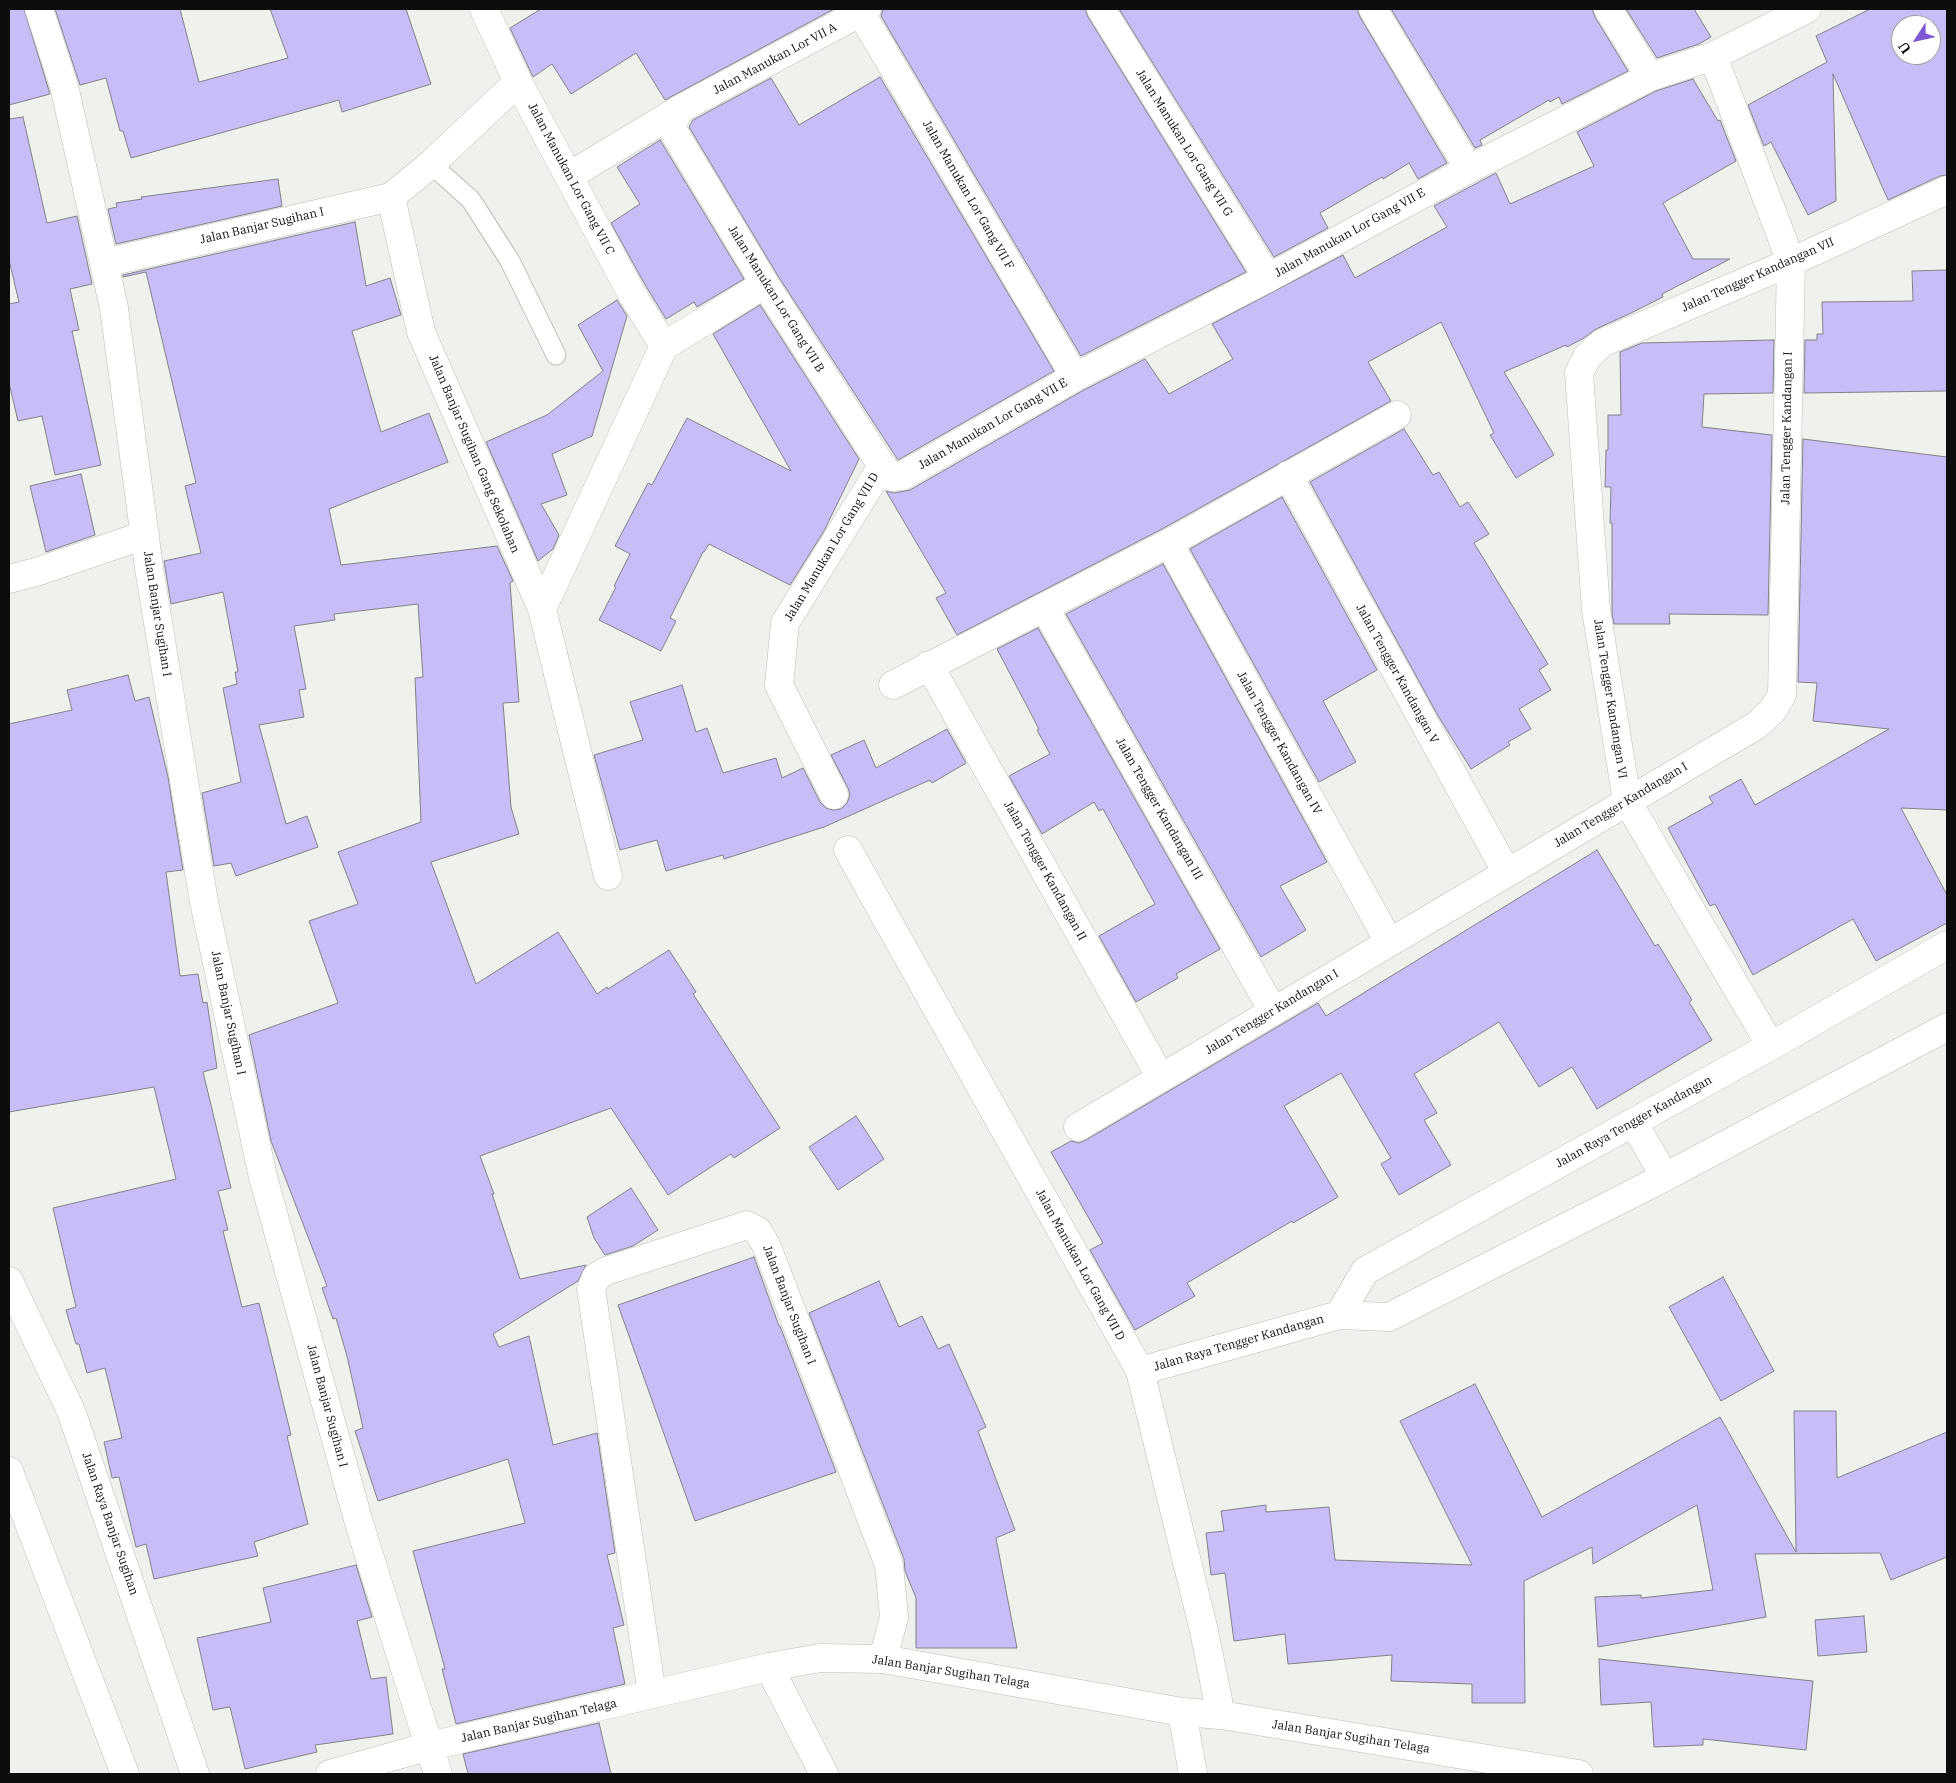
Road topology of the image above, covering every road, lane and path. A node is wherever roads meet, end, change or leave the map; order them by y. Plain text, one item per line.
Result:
1 (39, 9) edge
2 (484, 9) edge
3 (1101, 9) edge
4 (1373, 9) edge
5 (1608, 9) edge
6 (1807, 9) edge
7 (864, 11) edge
8 (1713, 56) junction
9 (1650, 77) junction
10 (518, 82) junction
11 (682, 108) junction
12 (431, 164) junction
13 (1468, 169) junction
14 (569, 176) junction
15 (1947, 190) edge
16 (391, 197) junction
17 (104, 262) junction
18 (1790, 262) junction
19 (1268, 278) junction
20 (765, 284) junction
21 (664, 346) junction
22 (556, 356) dead end
23 (1579, 373) joint
24 (1075, 377) junction
25 (1397, 415) dead end
26 (892, 471) junction
27 (1288, 475) junction
28 (145, 535) junction
29 (1168, 543) junction
30 (9, 579) edge
31 (1044, 608) junction
32 (542, 610) junction
33 (929, 665) junction
34 (893, 685) dead end
35 (834, 795) dead end
36 (1627, 801) junction
37 (848, 850) dead end
38 (1507, 873) junction
39 (608, 876) dead end
40 (1389, 942) junction
41 (1947, 946) edge
42 (1273, 1011) junction
43 (1947, 1027) edge
44 (1771, 1046) junction
45 (1161, 1078) junction
46 (1633, 1122) junction
47 (1078, 1127) dead end
48 (1665, 1177) junction
49 (9, 1281) edge
50 (1339, 1314) junction
51 (1140, 1371) junction
52 (9, 1471) edge
53 (883, 1659) junction
54 (769, 1667) junction
55 (652, 1694) junction
56 (1182, 1712) junction
57 (1221, 1715) junction
58 (430, 1746) junction
59 (125, 1774) edge
60 (195, 1774) edge
61 (330, 1774) edge
62 (438, 1774) edge
63 (824, 1774) edge
64 (1193, 1774) edge
65 (1579, 1774) edge

1 - 17 street, Jalan Banjar Sugihan I
2 - 10 street, Jalan Manukan Lor Gang VII C
3 - 19 street, Jalan Manukan Lor Gang VII G
4 - 13 street
5 - 9 street
6 - 8 street, Jalan Manukan Lor Gang VII E
7 - 11 street, Jalan Manukan Lor VII A
7 - 24 street, Jalan Manukan Lor Gang VII F
8 - 9 street, Jalan Manukan Lor Gang VII E
8 - 18 street
9 - 13 street, Jalan Manukan Lor Gang VII E
10 - 12 street
10 - 14 street, Jalan Manukan Lor Gang VII C
11 - 14 street, Jalan Manukan Lor VII A
11 - 20 street, Jalan Manukan Lor Gang VII B
12 - 16 street
12 - 22 lane
13 - 19 street, Jalan Manukan Lor Gang VII E
14 - 21 street, Jalan Manukan Lor Gang VII C
15 - 18 street, Jalan Tengger Kandangan VII
16 - 17 street, Jalan Banjar Sugihan I
16 - 32 street, Jalan Banjar Sugihan Gang Sekolahan
17 - 28 street, Jalan Banjar Sugihan I
18 - 23 street, Jalan Tengger Kandangan VII
18 - 36 street, Jalan Tengger Kandangan I
19 - 24 street, Jalan Manukan Lor Gang VII E
20 - 21 street
20 - 26 street, Jalan Manukan Lor Gang VII B
21 - 32 street
23 - 36 street, Jalan Tengger Kandangan VI
24 - 26 street, Jalan Manukan Lor Gang VII E
25 - 27 street
26 - 35 street, Jalan Manukan Lor Gang VII D
27 - 29 street
27 - 38 street, Jalan Tengger Kandangan V
28 - 30 street
28 - 58 street, Jalan Banjar Sugihan I
29 - 31 street
29 - 40 street, Jalan Tengger Kandangan IV
31 - 33 street
31 - 42 street, Jalan Tengger Kandangan III
32 - 39 street, Jalan Banjar Sugihan Gang Sekolahan
33 - 34 street
33 - 45 street, Jalan Tengger Kandangan II
36 - 38 street, Jalan Tengger Kandangan I
36 - 44 street, Jalan Tengger Kandangan VI
37 - 51 street, Jalan Manukan Lor Gang VII D
38 - 40 street, Jalan Tengger Kandangan I
40 - 42 street, Jalan Tengger Kandangan I
41 - 44 street, Jalan Raya Tengger Kandangan
42 - 45 street, Jalan Tengger Kandangan I
43 - 48 street, Jalan Raya Tengger Kandangan
44 - 46 street, Jalan Raya Tengger Kandangan
45 - 47 street, Jalan Tengger Kandangan I
46 - 48 street
46 - 50 street, Jalan Raya Tengger Kandangan
48 - 50 street, Jalan Raya Tengger Kandangan
49 - 60 street, Jalan Raya Banjar Sugihan
50 - 51 street, Jalan Raya Tengger Kandangan
51 - 57 street, Jalan Manukan Lor Gang VII D
52 - 59 street
53 - 54 street, Jalan Banjar Sugihan Telaga
53 - 55 street, Jalan Banjar Sugihan I
53 - 56 street, Jalan Banjar Sugihan Telaga
54 - 55 street, Jalan Banjar Sugihan Telaga
54 - 63 street
55 - 58 street, Jalan Banjar Sugihan Telaga
56 - 57 street, Jalan Banjar Sugihan Telaga
56 - 64 street
57 - 65 street, Jalan Banjar Sugihan Telaga
58 - 61 street, Jalan Banjar Sugihan Telaga
58 - 62 street, Jalan Banjar Sugihan I

